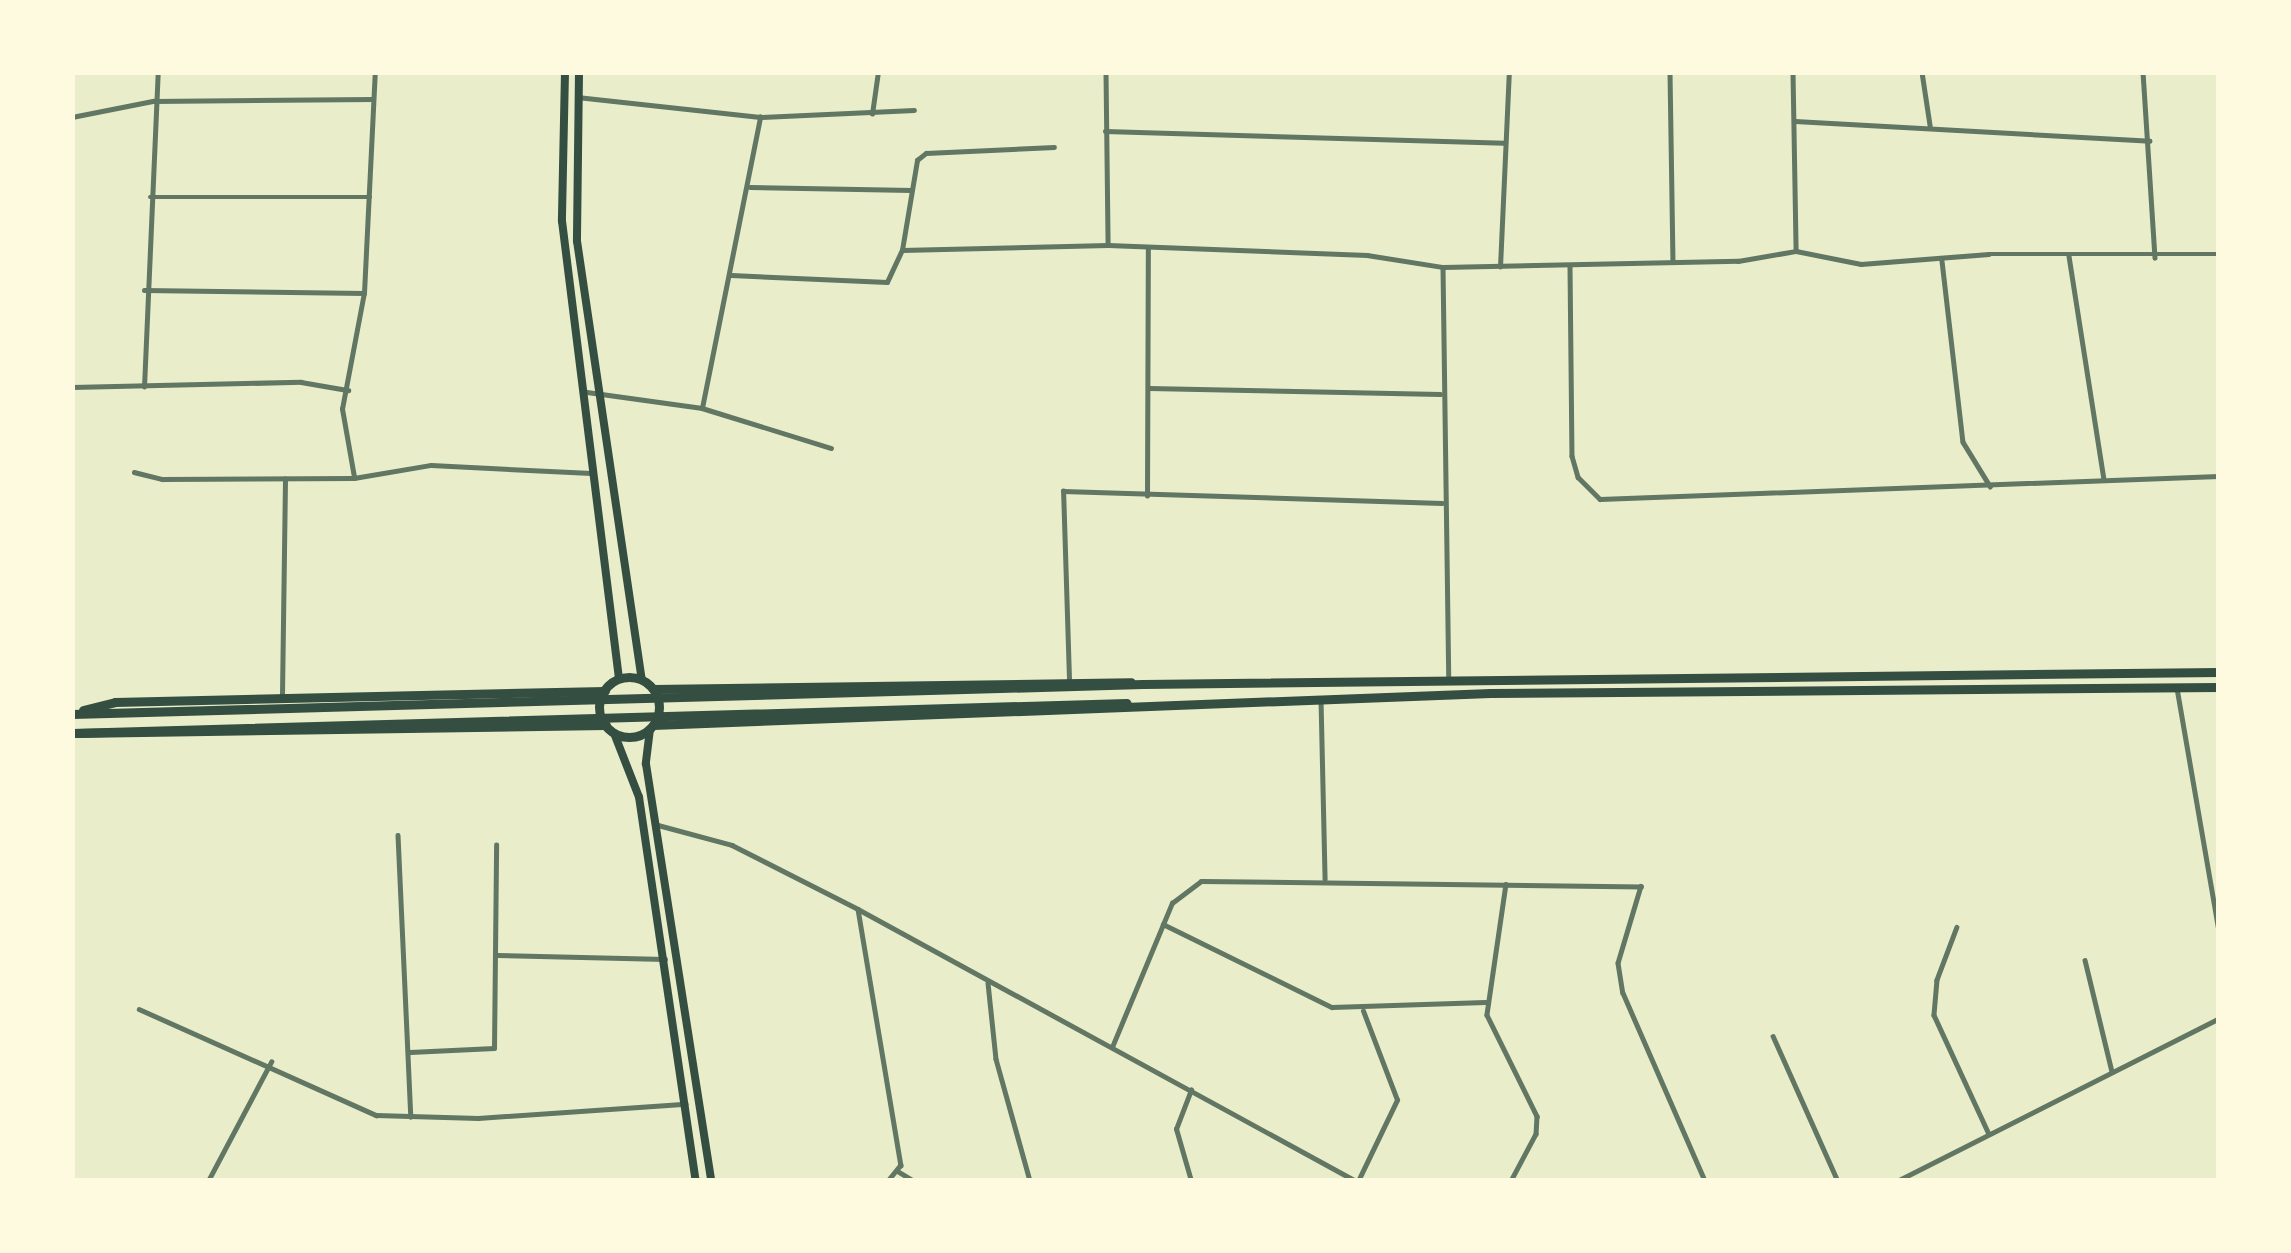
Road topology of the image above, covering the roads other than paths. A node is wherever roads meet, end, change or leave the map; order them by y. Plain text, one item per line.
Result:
1 (158, 72) edge
2 (374, 72) edge
3 (565, 72) edge
4 (579, 72) edge
5 (878, 72) edge
6 (1106, 72) edge
7 (1509, 72) edge
8 (1670, 72) edge
9 (1793, 72) edge
10 (1922, 72) edge
11 (2143, 72) edge
12 (577, 97) junction
13 (373, 99) junction
14 (153, 101) junction
15 (914, 110) dead end
16 (872, 114) junction
17 (72, 117) edge
18 (760, 117) junction
19 (1795, 122) junction
20 (1930, 125) junction
21 (1105, 131) junction
22 (2149, 141) junction
23 (1504, 143) junction
24 (1054, 147) dead end
25 (750, 187) junction
26 (911, 190) junction
27 (150, 197) junction
28 (370, 197) junction
29 (1108, 245) junction
30 (1148, 248) junction
31 (902, 250) junction
32 (1796, 251) junction
33 (2219, 254) edge
34 (2069, 256) junction
35 (2155, 258) junction
36 (1672, 260) junction
37 (1942, 261) junction
38 (1570, 266) junction
39 (1443, 267) junction
40 (1500, 267) junction
41 (731, 275) junction
42 (144, 290) junction
43 (364, 292) junction
44 (72, 387) edge
45 (144, 387) junction
46 (1150, 388) junction
47 (348, 390) junction
48 (592, 391) junction
49 (1440, 394) junction
50 (702, 409) junction
51 (831, 448) dead end
52 (134, 472) dead end
53 (597, 473) junction
54 (2219, 476) edge
55 (354, 478) junction
56 (285, 479) junction
57 (2104, 479) junction
58 (1990, 486) junction
59 (1147, 496) junction
60 (1442, 503) junction
61 (2219, 672) edge
62 (619, 679) junction
63 (1069, 679) junction
64 (1448, 679) junction
65 (642, 680) junction
66 (1143, 685) junction
67 (2219, 687) edge
68 (2177, 688) junction
69 (653, 689) junction
70 (605, 691) junction
71 (1032, 697) junction
72 (282, 698) junction
73 (1321, 699) junction
74 (1145, 703) junction
75 (72, 713) edge
76 (100, 720) junction
77 (652, 727) junction
78 (610, 729) junction
79 (72, 733) edge
80 (658, 825) junction
81 (398, 835) dead end
82 (496, 845) dead end
83 (1325, 882) junction
84 (1506, 884) junction
85 (858, 909) junction
86 (1163, 924) junction
87 (1957, 927) dead end
88 (2219, 931) edge
89 (494, 955) junction
90 (665, 959) junction
91 (2085, 961) dead end
92 (988, 981) junction
93 (1485, 1002) junction
94 (139, 1009) dead end
95 (1363, 1010) junction
96 (2219, 1018) edge
97 (1772, 1036) dead end
98 (1112, 1047) junction
99 (410, 1052) junction
100 (271, 1062) junction
101 (2112, 1072) junction
102 (1191, 1090) junction
103 (686, 1104) junction
104 (411, 1118) junction
105 (1989, 1134) junction
106 (899, 1172) junction
107 (208, 1181) edge
108 (696, 1181) edge
109 (710, 1181) edge
110 (888, 1181) edge
111 (914, 1181) edge
112 (1030, 1181) edge
113 (1191, 1181) edge
114 (1357, 1181) edge
115 (1510, 1181) edge
116 (1705, 1181) edge
117 (1838, 1181) edge
118 (1897, 1181) edge

1 - 14 street
2 - 13 street
3 - 48 main road
4 - 12 main road
5 - 16 street
6 - 21 street
7 - 23 street
8 - 36 street
9 - 19 street
10 - 20 street
11 - 22 street
12 - 18 street
12 - 48 main road
13 - 14 street
13 - 28 street
14 - 17 street
14 - 27 street
15 - 16 street
16 - 18 street
18 - 25 street
19 - 20 street
19 - 32 street
20 - 22 street
21 - 23 street
21 - 29 street
22 - 35 street
23 - 40 street
24 - 26 street
25 - 26 street
25 - 41 street
26 - 31 street
27 - 28 street
27 - 42 street
28 - 43 street
29 - 30 street
29 - 31 street
30 - 39 street
30 - 46 street
31 - 41 street
32 - 36 street
32 - 37 street
33 - 35 street
34 - 35 street
34 - 37 street
34 - 57 street
36 - 38 street
37 - 58 street
38 - 40 street
38 - 58 street
39 - 40 street
39 - 49 street
41 - 50 street
42 - 43 street
42 - 45 street
43 - 47 street
44 - 45 street
45 - 47 street
46 - 49 street
46 - 59 street
47 - 55 street
48 - 50 street
48 - 53 main road
48 - 65 main road
49 - 60 street
50 - 51 street
52 - 56 street
53 - 55 street
53 - 62 main road
54 - 57 street
55 - 56 street
56 - 72 street
57 - 58 street
59 - 60 street
59 - 63 street
60 - 64 street
61 - 64 highway
62 - 65 highway
62 - 70 highway
63 - 66 highway
63 - 69 highway
64 - 66 highway
65 - 69 highway
66 - 71 highway
67 - 68 highway
68 - 73 highway
68 - 88 street
69 - 77 highway
70 - 72 highway
70 - 78 highway
71 - 74 highway
71 - 76 highway
72 - 75 highway
73 - 74 highway
73 - 83 street
74 - 77 highway
75 - 76 highway
76 - 79 highway
77 - 78 highway
77 - 80 main road
78 - 79 highway
78 - 90 main road
80 - 85 street
80 - 109 main road
81 - 99 street
82 - 89 street
83 - 84 street
83 - 86 street
84 - 93 street
84 - 116 street
85 - 92 street
85 - 106 street
86 - 95 street
86 - 98 street
87 - 105 street
89 - 90 street
89 - 99 street
90 - 103 main road
91 - 101 street
92 - 98 street
92 - 112 street
93 - 95 street
93 - 115 street
94 - 100 street
95 - 114 street
96 - 101 street
97 - 117 street
98 - 102 street
99 - 104 street
100 - 104 street
100 - 107 street
101 - 105 street
102 - 113 street
102 - 114 street
103 - 104 street
103 - 108 main road
105 - 118 street
106 - 110 street
106 - 111 street

